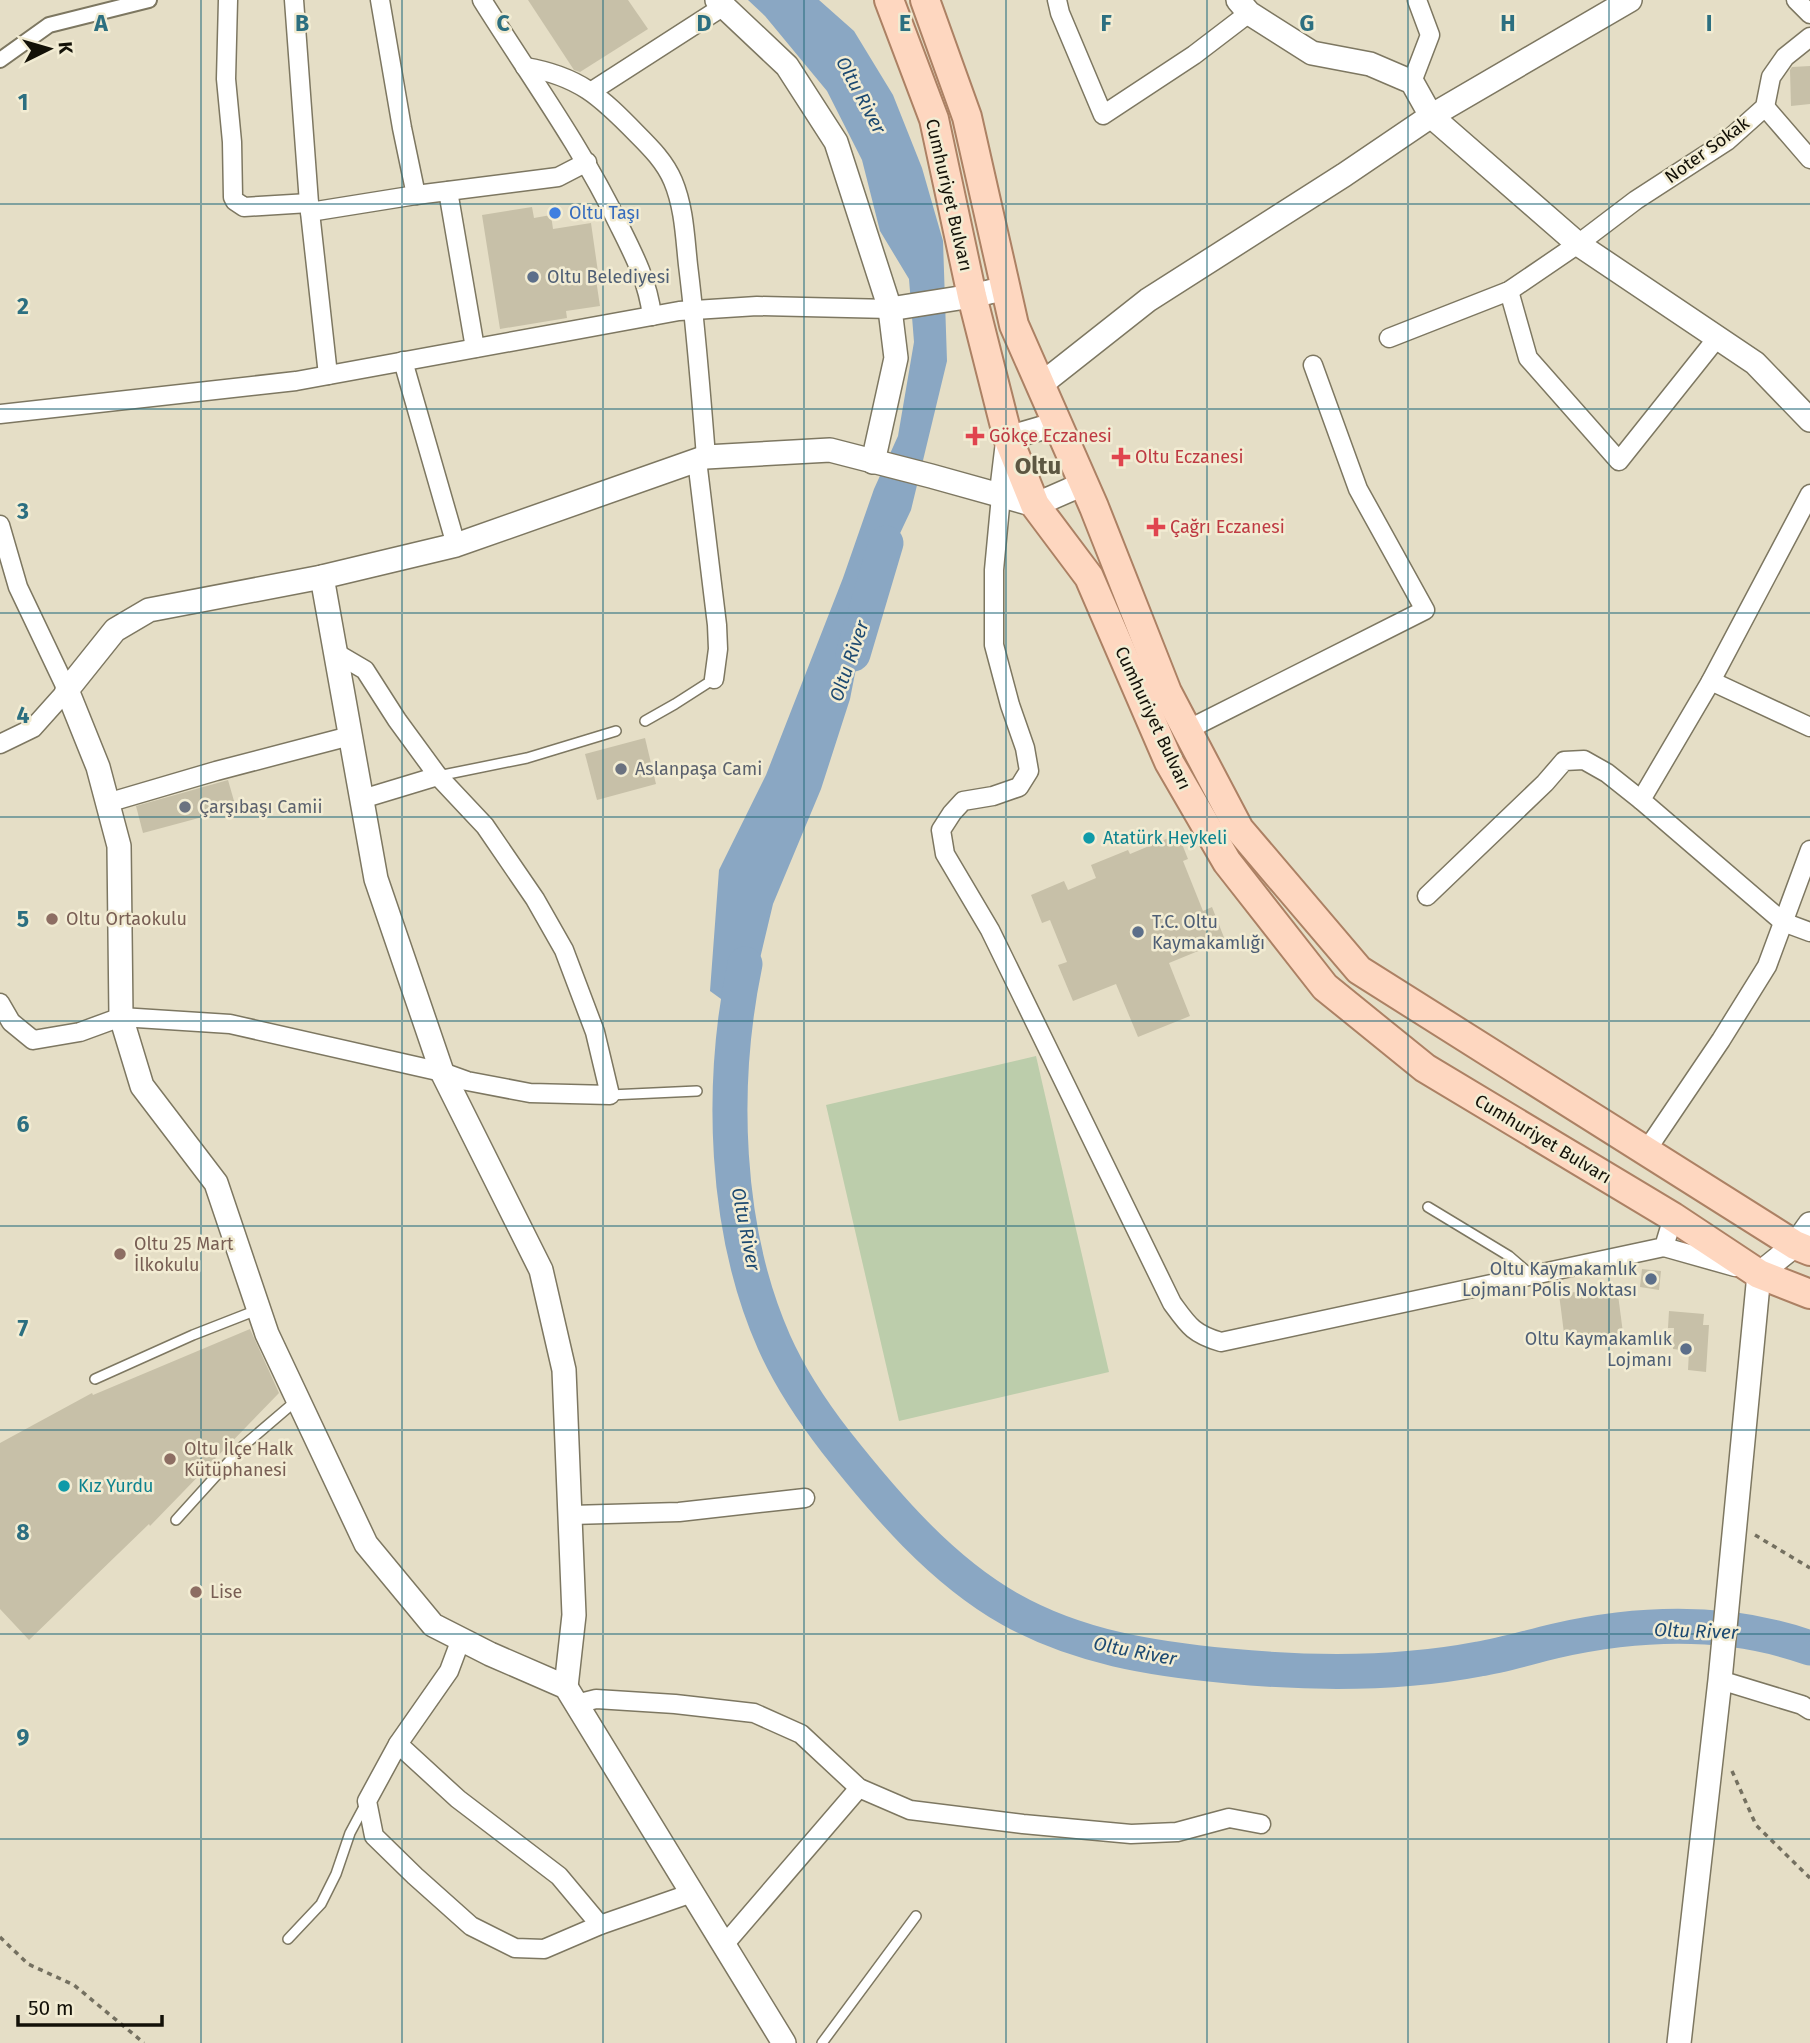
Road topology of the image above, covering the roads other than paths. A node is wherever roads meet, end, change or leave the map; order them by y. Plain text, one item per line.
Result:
1 (149, 0) edge
2 (228, 0) edge
3 (295, 0) edge
4 (380, 0) edge
5 (482, 0) edge
6 (889, 0) edge
7 (925, 0) edge
8 (1057, 0) edge
9 (1417, 0) edge
10 (1630, 0) edge
11 (1796, 0) edge
12 (721, 3) edge
13 (1244, 6) edge
14 (1810, 14) edge
15 (1810, 37) edge
16 (0, 60) edge
17 (526, 67) junction
18 (1412, 82) junction
19 (592, 91) junction
20 (1765, 107) junction
21 (1432, 116) junction
22 (1810, 159) edge
23 (587, 162) junction
24 (448, 191) junction
25 (416, 195) junction
26 (309, 208) junction
27 (1578, 244) junction
28 (1006, 288) junction
29 (1509, 291) junction
30 (960, 298) junction
31 (890, 309) junction
32 (694, 310) junction
33 (652, 316) junction
34 (1389, 338) dead end
35 (1717, 338) junction
36 (475, 348) junction
37 (402, 361) junction
38 (1313, 365) dead end
39 (328, 375) junction
40 (1039, 386) junction
41 (0, 414) edge
42 (1810, 421) edge
43 (1056, 424) junction
44 (1008, 438) junction
45 (702, 459) junction
46 (873, 462) junction
47 (1083, 484) junction
48 (1810, 494) edge
49 (1001, 496) junction
50 (1035, 505) junction
51 (0, 524) edge
52 (456, 545) junction
53 (322, 577) junction
54 (0, 587) edge
55 (18, 587) junction
56 (336, 653) junction
57 (714, 679) joint
58 (1711, 681) junction
59 (67, 690) junction
60 (645, 720) dead end
61 (1810, 727) edge
62 (1187, 730) junction
63 (616, 731) dead end
64 (350, 736) junction
65 (0, 744) edge
66 (438, 776) junction
67 (362, 799) junction
68 (1641, 800) junction
69 (107, 803) junction
70 (1810, 850) edge
71 (1427, 896) dead end
72 (1783, 922) junction
73 (1810, 932) edge
74 (0, 1003) edge
75 (121, 1017) junction
76 (6, 1024) edge
77 (442, 1072) junction
78 (697, 1091) dead end
79 (610, 1094) junction
80 (1646, 1151) junction
81 (1428, 1207) dead end
82 (1673, 1217) junction
83 (1805, 1240) edge
84 (1664, 1247) junction
85 (1759, 1274) junction
86 (1531, 1275) junction
87 (1810, 1294) edge
88 (259, 1309) junction
89 (95, 1379) dead end
90 (298, 1399) junction
91 (805, 1497) dead end
92 (571, 1515) junction
93 (176, 1520) dead end
94 (461, 1639) junction
95 (1720, 1680) junction
96 (571, 1696) junction
97 (1810, 1710) edge
98 (398, 1744) junction
99 (859, 1788) junction
100 (367, 1801) junction
101 (1261, 1824) dead end
102 (692, 1893) junction
103 (916, 1916) dead end
104 (600, 1925) junction
105 (288, 1939) dead end
106 (724, 1945) junction
107 (784, 2043) edge
108 (822, 2043) edge
109 (1679, 2043) edge

1 - 16 street
2 - 26 street
3 - 26 street
4 - 25 street
5 - 17 street
6 - 30 main road, Cumhuriyet Bulvarı
7 - 28 main road, Cumhuriyet Bulvarı
8 - 13 street
9 - 18 street
10 - 21 street
11 - 14 street
12 - 19 street
12 - 31 street
13 - 18 street
15 - 20 street, Noter Sokak
17 - 19 street
17 - 23 street
18 - 21 street
19 - 32 street
20 - 22 street
20 - 27 street, Noter Sokak
21 - 27 street
21 - 40 street
23 - 24 street
23 - 33 street
24 - 25 street
24 - 36 street
25 - 26 street
26 - 39 street
27 - 29 street, Noter Sokak
27 - 35 street
28 - 30 street
28 - 40 main road, Cumhuriyet Bulvarı
29 - 34 street, Noter Sokak
29 - 35 street
30 - 31 street
30 - 44 main road, Cumhuriyet Bulvarı
31 - 32 street
31 - 46 street
32 - 33 street
32 - 45 street
33 - 36 street
35 - 42 street
36 - 37 street
37 - 39 street
37 - 52 street
38 - 62 street
39 - 41 street
40 - 43 main road, Cumhuriyet Bulvarı
43 - 44 street
43 - 47 main road, Cumhuriyet Bulvarı
44 - 49 street
44 - 50 main road, Cumhuriyet Bulvarı
45 - 46 street
45 - 52 street
45 - 57 street
46 - 49 street
47 - 50 street
47 - 62 main road, Cumhuriyet Bulvarı
48 - 58 street
49 - 50 street
49 - 86 street
50 - 82 main road, Cumhuriyet Bulvarı
51 - 55 street
52 - 53 street
53 - 56 street
53 - 59 street
54 - 55 street
55 - 59 street
56 - 64 street
56 - 66 street
57 - 60 lane
58 - 61 street
58 - 68 street
59 - 65 street
59 - 69 street
62 - 80 main road, Cumhuriyet Bulvarı
63 - 66 lane
64 - 67 street
64 - 69 street
66 - 67 street
66 - 79 street
67 - 77 street
68 - 71 street
68 - 72 street
69 - 75 street
70 - 72 street
72 - 73 street
72 - 80 street
74 - 76 street
75 - 76 street
75 - 77 street
75 - 88 street
77 - 79 street
77 - 92 street
78 - 79 lane
80 - 83 main road, Cumhuriyet Bulvarı
81 - 86 lane
82 - 84 street
82 - 85 main road, Cumhuriyet Bulvarı
83 - 85 street
84 - 85 street
84 - 86 street
85 - 87 main road, Cumhuriyet Bulvarı
85 - 95 street
88 - 89 lane
88 - 90 street
90 - 93 lane
90 - 94 street
91 - 92 street
92 - 96 street
94 - 96 street
94 - 98 street
95 - 97 street
95 - 109 street
96 - 99 street
96 - 102 street
98 - 100 street
98 - 104 street
99 - 101 street
99 - 106 street
100 - 104 street
100 - 105 lane
102 - 104 street
102 - 106 street
103 - 108 lane
106 - 107 street

